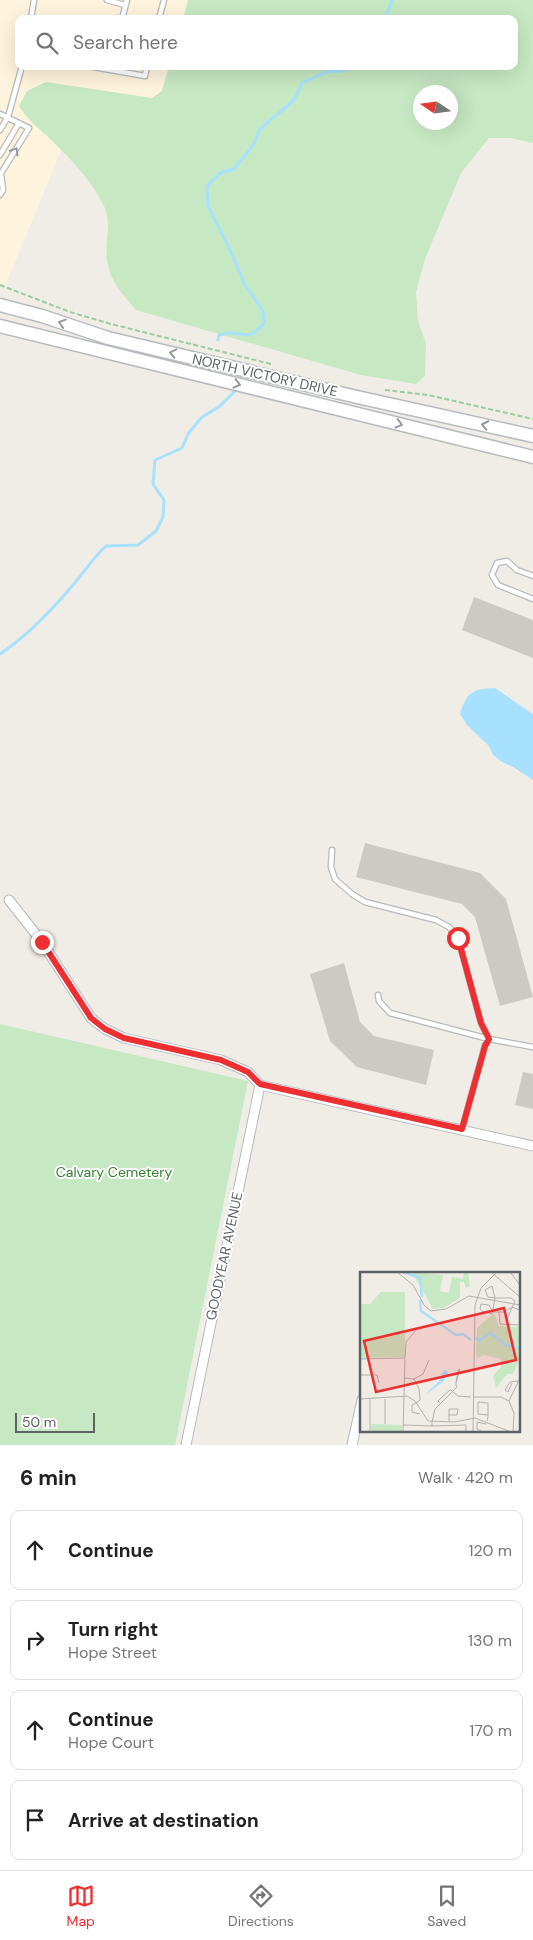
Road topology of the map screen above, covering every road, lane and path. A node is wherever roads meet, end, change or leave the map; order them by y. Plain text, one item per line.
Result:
1 (34, 0) edge
2 (107, 0) edge
3 (164, 0) edge
4 (126, 2) edge
5 (32, 15) edge
6 (123, 15) edge
7 (161, 15) edge
8 (21, 70) edge
9 (117, 70) edge
10 (147, 70) edge
11 (0, 114) edge
12 (8, 117) junction
13 (19, 122) junction
14 (0, 130) edge
15 (0, 155) edge
16 (0, 174) edge
17 (0, 195) edge
18 (0, 285) edge
19 (0, 305) edge
20 (0, 326) edge
21 (277, 365) dead end
22 (380, 390) dead end
23 (533, 418) edge
24 (533, 436) edge
25 (533, 457) edge
26 (533, 576) edge
27 (533, 599) edge
28 (332, 850) dead end
29 (9, 900) dead end
30 (378, 995) dead end
31 (489, 1039) junction
32 (533, 1047) edge
33 (260, 1084) junction
34 (462, 1129) junction
35 (533, 1146) edge
36 (360, 1409) edge
37 (186, 1445) edge
38 (352, 1445) edge

1 - 5 lane
2 - 4 lane
3 - 7 lane
4 - 6 lane
8 - 12 lane
9 - 10 lane
11 - 12 lane
12 - 13 lane
12 - 14 lane
13 - 15 lane
16 -> 13 lane
16 - 17 lane
18 - 21 path
24 -> 19 main road, NORTH VICTORY DRIVE
20 -> 25 main road, NORTH VICTORY DRIVE
22 - 23 path
26 - 27 lane
28 - 31 lane
29 - 33 street
30 - 31 lane
31 - 32 lane
31 - 34 lane
33 - 34 street
33 - 37 street, GOODYEAR AVENUE
34 - 35 street
36 - 38 street

